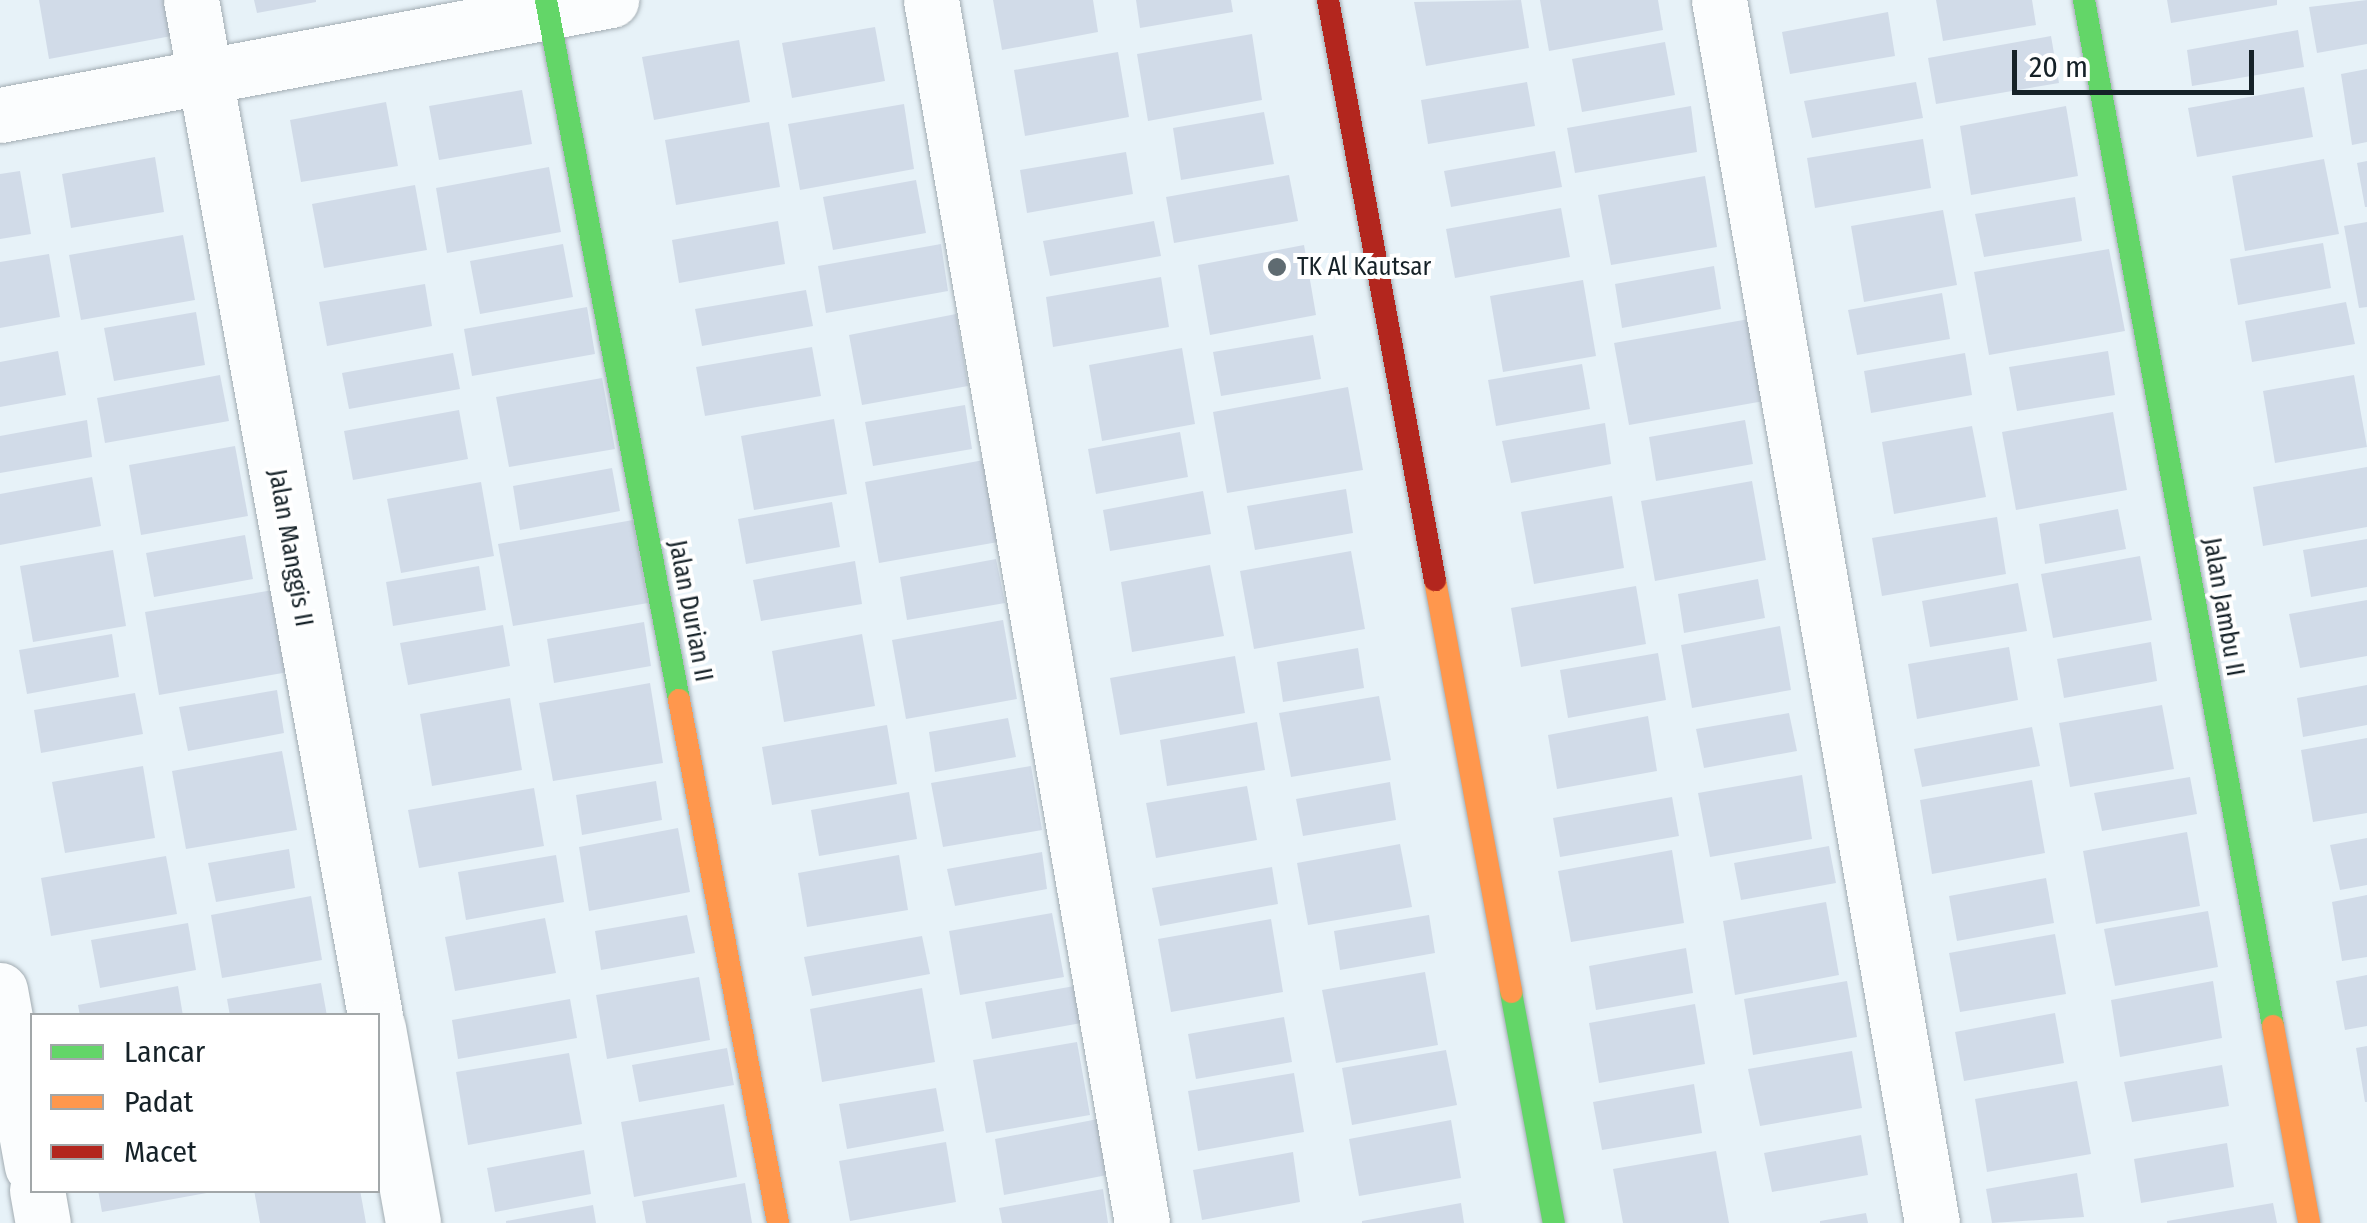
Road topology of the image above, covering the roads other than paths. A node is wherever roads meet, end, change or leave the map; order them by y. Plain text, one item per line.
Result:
1 (191, 0) edge
2 (611, 0) edge
3 (931, 0) edge
4 (1328, 0) edge
5 (1719, 0) edge
6 (2084, 0) edge
7 (547, 5) edge
8 (205, 80) junction
9 (0, 115) edge
10 (0, 990) edge
11 (374, 1013) edge
12 (380, 1039) edge
13 (30, 1155) edge
14 (38, 1193) edge
15 (43, 1223) edge
16 (413, 1223) edge
17 (778, 1223) edge
18 (1142, 1223) edge
19 (1554, 1223) edge
20 (1932, 1223) edge
21 (2309, 1223) edge

1 - 8 street, Jalan Manggis II
2 - 7 street
3 - 18 street
4 - 19 street
5 - 20 street
6 - 21 street, Jalan Jambu II
7 - 8 street
7 - 17 street, Jalan Durian II
8 - 9 street
8 - 11 street, Jalan Manggis II
10 - 13 street
12 - 16 street
14 - 15 street

